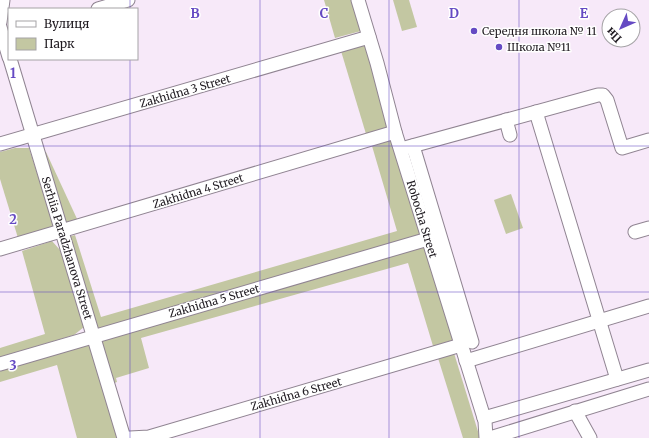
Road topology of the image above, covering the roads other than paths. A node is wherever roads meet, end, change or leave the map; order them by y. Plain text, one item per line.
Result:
1 (3, 0) edge
2 (128, 0) edge
3 (358, 0) edge
4 (101, 8) edge
5 (0, 22) edge
6 (3, 34) edge
7 (369, 37) junction
8 (8, 54) edge
9 (10, 60) edge
10 (536, 112) junction
11 (506, 120) junction
12 (396, 132) junction
13 (33, 135) junction
14 (510, 135) dead end
15 (649, 140) edge
16 (0, 144) edge
17 (407, 148) junction
18 (649, 228) edge
19 (62, 231) junction
20 (635, 232) dead end
21 (428, 239) junction
22 (0, 249) edge
23 (649, 306) edge
24 (599, 320) junction
25 (93, 337) junction
26 (466, 344) junction
27 (466, 360) junction
28 (0, 364) edge
29 (649, 370) edge
30 (617, 379) junction
31 (649, 390) edge
32 (575, 411) junction
33 (484, 418) junction
34 (149, 437) edge
35 (124, 438) edge
36 (130, 438) edge
37 (486, 438) edge
38 (490, 438) edge
39 (590, 438) edge

1 - 5 street
2 - 4 street
3 - 7 street, Robocha Street
6 - 8 street, Serhiia Paradzhanova Street
7 - 12 street, Robocha Street
7 - 13 street, Zakhidna 3 Street
9 - 13 street, Serhiia Paradzhanova Street
10 - 11 street
10 - 15 street
10 - 24 street
11 - 14 street
11 - 17 street
12 - 17 street, Robocha Street
12 - 19 street, Zakhidna 4 Street
13 - 16 street, Zakhidna 3 Street
13 - 19 street, Serhiia Paradzhanova Street
17 - 21 street, Robocha Street
17 - 26 street
18 - 20 street
19 - 22 street, Zakhidna 4 Street
19 - 25 street, Serhiia Paradzhanova Street
21 - 25 street, Zakhidna 5 Street
21 - 26 street, Robocha Street
23 - 24 street
24 - 27 street
24 - 30 street
25 - 28 street, Zakhidna 5 Street
25 - 35 street, Serhiia Paradzhanova Street
26 - 27 street, Robocha Street
26 - 34 street, Zakhidna 6 Street
27 - 33 street, Robocha Street
29 - 30 street
30 - 33 street
31 - 32 street
32 - 38 street
32 - 39 street
33 - 37 street, Robocha Street
34 - 36 street, Zakhidna 6 Street

